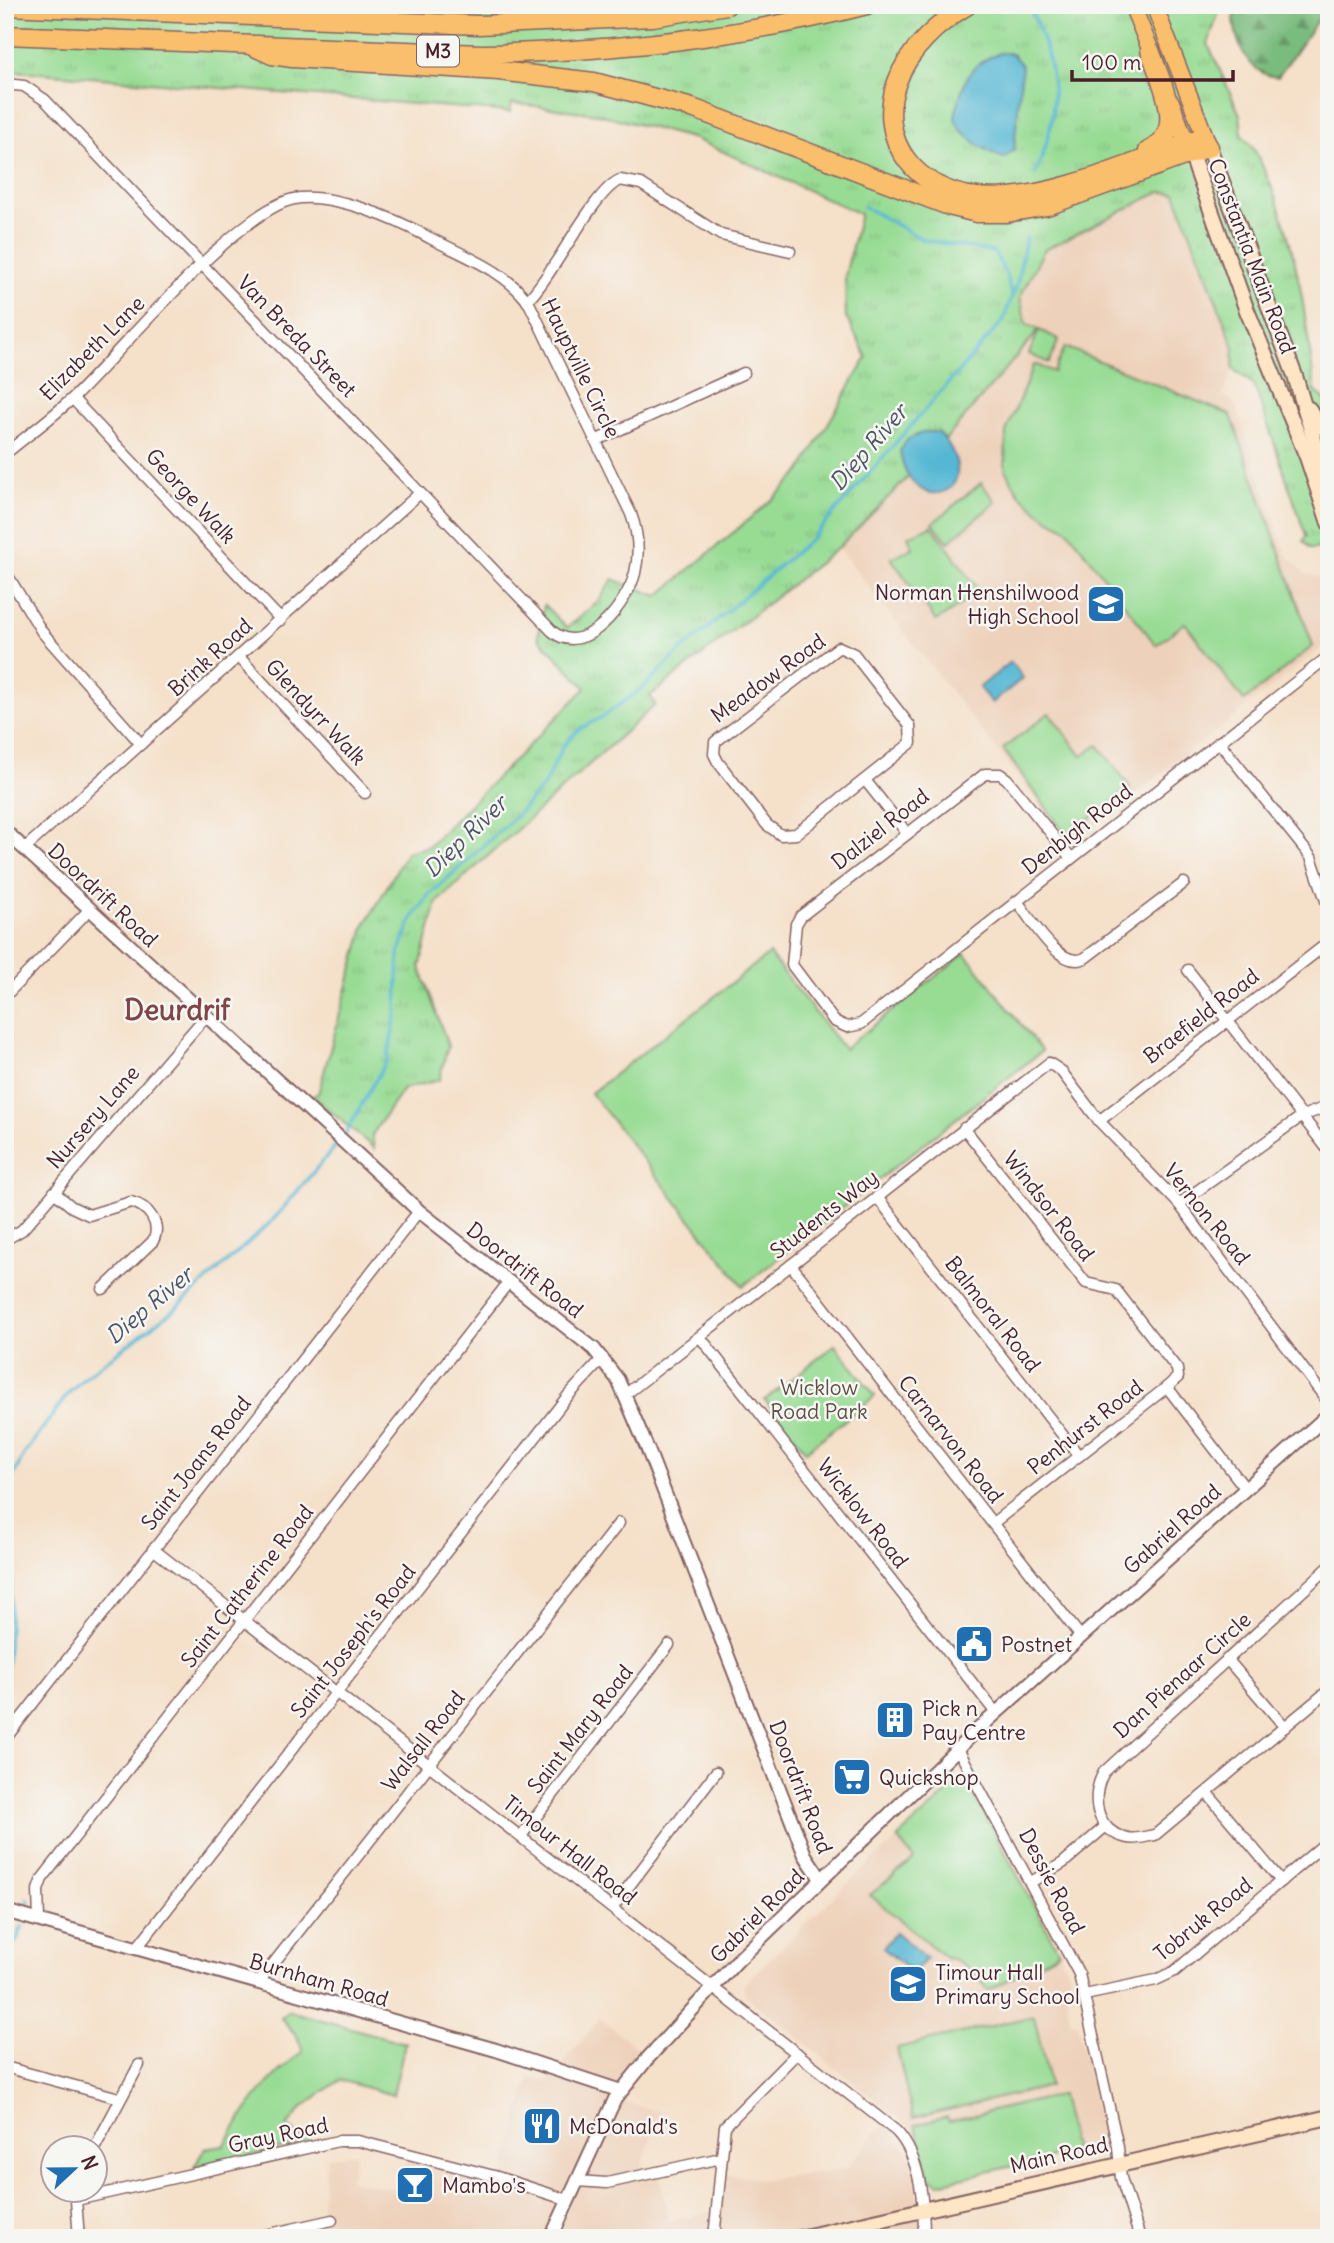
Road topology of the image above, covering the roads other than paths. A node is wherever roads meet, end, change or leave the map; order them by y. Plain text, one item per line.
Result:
1 (395, 5) edge
2 (727, 5) edge
3 (867, 5) edge
4 (968, 5) edge
5 (1132, 5) edge
6 (1154, 5) edge
7 (5, 6) edge
8 (205, 13) junction
9 (5, 35) edge
10 (250, 45) junction
11 (1150, 50) junction
12 (5, 84) edge
13 (1207, 141) junction
14 (1189, 148) junction
15 (1111, 169) junction
16 (790, 251) dead end
17 (202, 265) junction
18 (527, 301) junction
19 (744, 373) dead end
20 (1294, 376) junction
21 (1284, 395) junction
22 (73, 398) junction
23 (1329, 432) edge
24 (1313, 434) junction
25 (1329, 439) edge
26 (595, 441) junction
27 (5, 454) edge
28 (1329, 488) edge
29 (420, 493) junction
30 (1329, 523) edge
31 (5, 570) edge
32 (281, 620) junction
33 (552, 631) joint
34 (1329, 656) edge
35 (239, 657) junction
36 (1219, 742) junction
37 (141, 744) junction
38 (865, 780) junction
39 (365, 793) dead end
40 (5, 831) edge
41 (907, 833) junction
42 (24, 849) junction
43 (1070, 858) junction
44 (1184, 883) dead end
45 (1017, 901) junction
46 (90, 909) junction
47 (1329, 909) edge
48 (1329, 942) edge
49 (1188, 970) dead end
50 (5, 996) edge
51 (206, 1016) junction
52 (1227, 1021) junction
53 (847, 1027) joint
54 (1045, 1064) joint
55 (1329, 1106) edge
56 (1301, 1116) junction
57 (1099, 1121) junction
58 (964, 1128) junction
59 (1329, 1151) edge
60 (54, 1192) junction
61 (877, 1197) junction
62 (1179, 1204) junction
63 (419, 1211) junction
64 (6, 1240) edge
65 (791, 1265) junction
66 (508, 1283) junction
67 (103, 1289) dead end
68 (700, 1337) junction
69 (603, 1359) junction
70 (1167, 1387) junction
71 (626, 1394) junction
72 (1329, 1403) edge
73 (1329, 1414) edge
74 (1079, 1456) junction
75 (1245, 1488) junction
76 (619, 1523) dead end
77 (993, 1523) junction
78 (153, 1549) junction
79 (1329, 1567) edge
80 (245, 1620) junction
81 (1081, 1637) junction
82 (669, 1645) dead end
83 (1227, 1659) junction
84 (1329, 1690) edge
85 (337, 1693) junction
86 (996, 1713) junction
87 (1285, 1727) junction
88 (5, 1739) edge
89 (958, 1749) junction
90 (429, 1765) junction
91 (716, 1772) dead end
92 (1207, 1793) junction
93 (1106, 1826) junction
94 (521, 1836) junction
95 (1329, 1840) edge
96 (821, 1879) junction
97 (1281, 1881) junction
98 (1031, 1882) junction
99 (613, 1907) junction
100 (5, 1911) edge
101 (28, 1917) junction
102 (136, 1949) junction
103 (258, 1983) junction
104 (714, 1987) junction
105 (1085, 1995) junction
106 (797, 2053) junction
107 (139, 2065) dead end
108 (5, 2067) edge
109 (621, 2091) junction
110 (120, 2098) junction
111 (1329, 2116) edge
112 (102, 2134) edge
113 (721, 2158) junction
114 (1120, 2162) junction
115 (576, 2181) junction
116 (108, 2189) edge
117 (568, 2200) junction
118 (78, 2204) edge
119 (924, 2208) junction
120 (332, 2220) dead end
121 (79, 2238) edge
122 (252, 2238) edge
123 (551, 2238) edge
124 (714, 2238) edge
125 (800, 2238) edge
126 (924, 2238) edge
127 (1140, 2238) edge

1 - 8 highway
2 - 8 highway, M3
3 - 10 highway, M3
4 - 15 highway
5 - 11 main road, Constantia Main Road
6 - 13 main road, Constantia Main Road
7 - 8 highway, M3
9 - 10 highway, M3
10 - 14 highway
11 - 14 main road, Constantia Main Road
11 - 15 highway
12 - 17 street, Van Breda Street
13 - 14 highway
13 - 20 main road, Constantia Main Road
14 - 15 highway
14 - 21 main road, Constantia Main Road
16 - 18 street
17 - 18 street, Hauptville Circle
17 - 22 street, Elizabeth Lane
17 - 29 street, Van Breda Street
18 - 26 street, Hauptville Circle
19 - 26 street
20 - 23 main road
20 - 24 main road, Constantia Main Road
21 - 24 main road
21 - 30 main road, Constantia Main Road
22 - 27 street, Elizabeth Lane
22 - 32 street, George Walk
24 - 25 main road
24 - 28 main road, Constantia Main Road
26 - 33 street, Hauptville Circle
29 - 32 street, Brink Road
29 - 33 street, Van Breda Street
31 - 37 street
32 - 35 street, Brink Road
34 - 36 street, Denbigh Road
35 - 37 street, Brink Road
35 - 39 street, Glendyrr Walk
36 - 43 street, Denbigh Road
36 - 47 street
37 - 42 street, Brink Road
38 - 38 street, Meadow Road
38 - 41 street
40 - 42 street, Doordrift Road
41 - 43 street, Dalziel Road
41 - 53 street, Dalziel Road
42 - 46 street, Doordrift Road
43 - 45 street, Denbigh Road
44 - 45 street
45 - 53 street, Denbigh Road
46 - 50 street
46 - 51 street, Doordrift Road
48 - 52 street, Braefield Road
49 - 52 street
51 - 60 street, Nursery Lane
51 - 63 street, Doordrift Road
52 - 56 street
52 - 57 street, Braefield Road
54 - 57 street, Vernon Road
54 - 58 street, Students Way
55 - 56 street
56 - 59 street
56 - 62 street
57 - 62 street, Vernon Road
58 - 61 street, Students Way
58 - 70 street, Windsor Road
60 - 64 street, Nursery Lane
60 - 67 street
61 - 65 street, Students Way
61 - 74 street, Balmoral Road
62 - 72 street, Vernon Road
63 - 66 street, Doordrift Road
63 - 78 street, Saint Joans Road
65 - 68 street, Students Way
65 - 77 street, Carnarvon Road
66 - 69 street, Doordrift Road
66 - 80 street, Saint Catherine Road
68 - 71 street, Students Way
68 - 86 street, Wicklow Road
69 - 71 street, Doordrift Road
69 - 85 street, Saint Joseph's Road
70 - 74 street, Penhurst Road
70 - 75 street
71 - 96 street, Doordrift Road
73 - 75 street, Gabriel Road
74 - 77 street, Penhurst Road
75 - 81 street, Gabriel Road
76 - 90 street, Walsall Road
77 - 81 street, Carnarvon Road
78 - 80 street, Timour Hall Road
78 - 88 street, Saint Joans Road
79 - 83 street, Dan Pienaar Circle
80 - 85 street, Timour Hall Road
80 - 101 street, Saint Catherine Road
81 - 86 street, Gabriel Road
82 - 94 street, Saint Mary Road
83 - 87 street
83 - 93 street, Dan Pienaar Circle
84 - 87 street
85 - 90 street, Timour Hall Road
85 - 102 street, Saint Joseph's Road
86 - 89 street, Gabriel Road
87 - 92 street
89 - 96 street, Gabriel Road
89 - 98 street, Dessie Road
90 - 94 street, Timour Hall Road
90 - 103 street, Walsall Road
91 - 99 street
92 - 93 street
92 - 97 street
93 - 98 street
94 - 99 street, Timour Hall Road
95 - 97 street, Tobruk Road
96 - 104 street, Gabriel Road
97 - 105 street, Tobruk Road
98 - 105 street, Dessie Road
99 - 104 street, Timour Hall Road
100 - 101 street, Burnham Road
101 - 102 street, Burnham Road
102 - 103 street, Burnham Road
103 - 109 street, Burnham Road
104 - 106 street, Timour Hall Road
104 - 109 street, Gabriel Road
105 - 114 street, Dessie Road
106 - 113 street
106 - 119 street, Timour Hall Road
107 - 110 street
108 - 110 street
109 - 115 street, Gabriel Road
110 - 112 street
111 - 114 main road, Main Road
113 - 115 street
113 - 124 street
114 - 119 main road, Main Road
114 - 127 street, Dessie Road
115 - 117 street, Gabriel Road
116 - 117 street, Gray Road
117 - 123 street, Gabriel Road
118 - 121 street
119 - 125 main road, Main Road
119 - 126 street, Timour Hall Road
120 - 122 street

